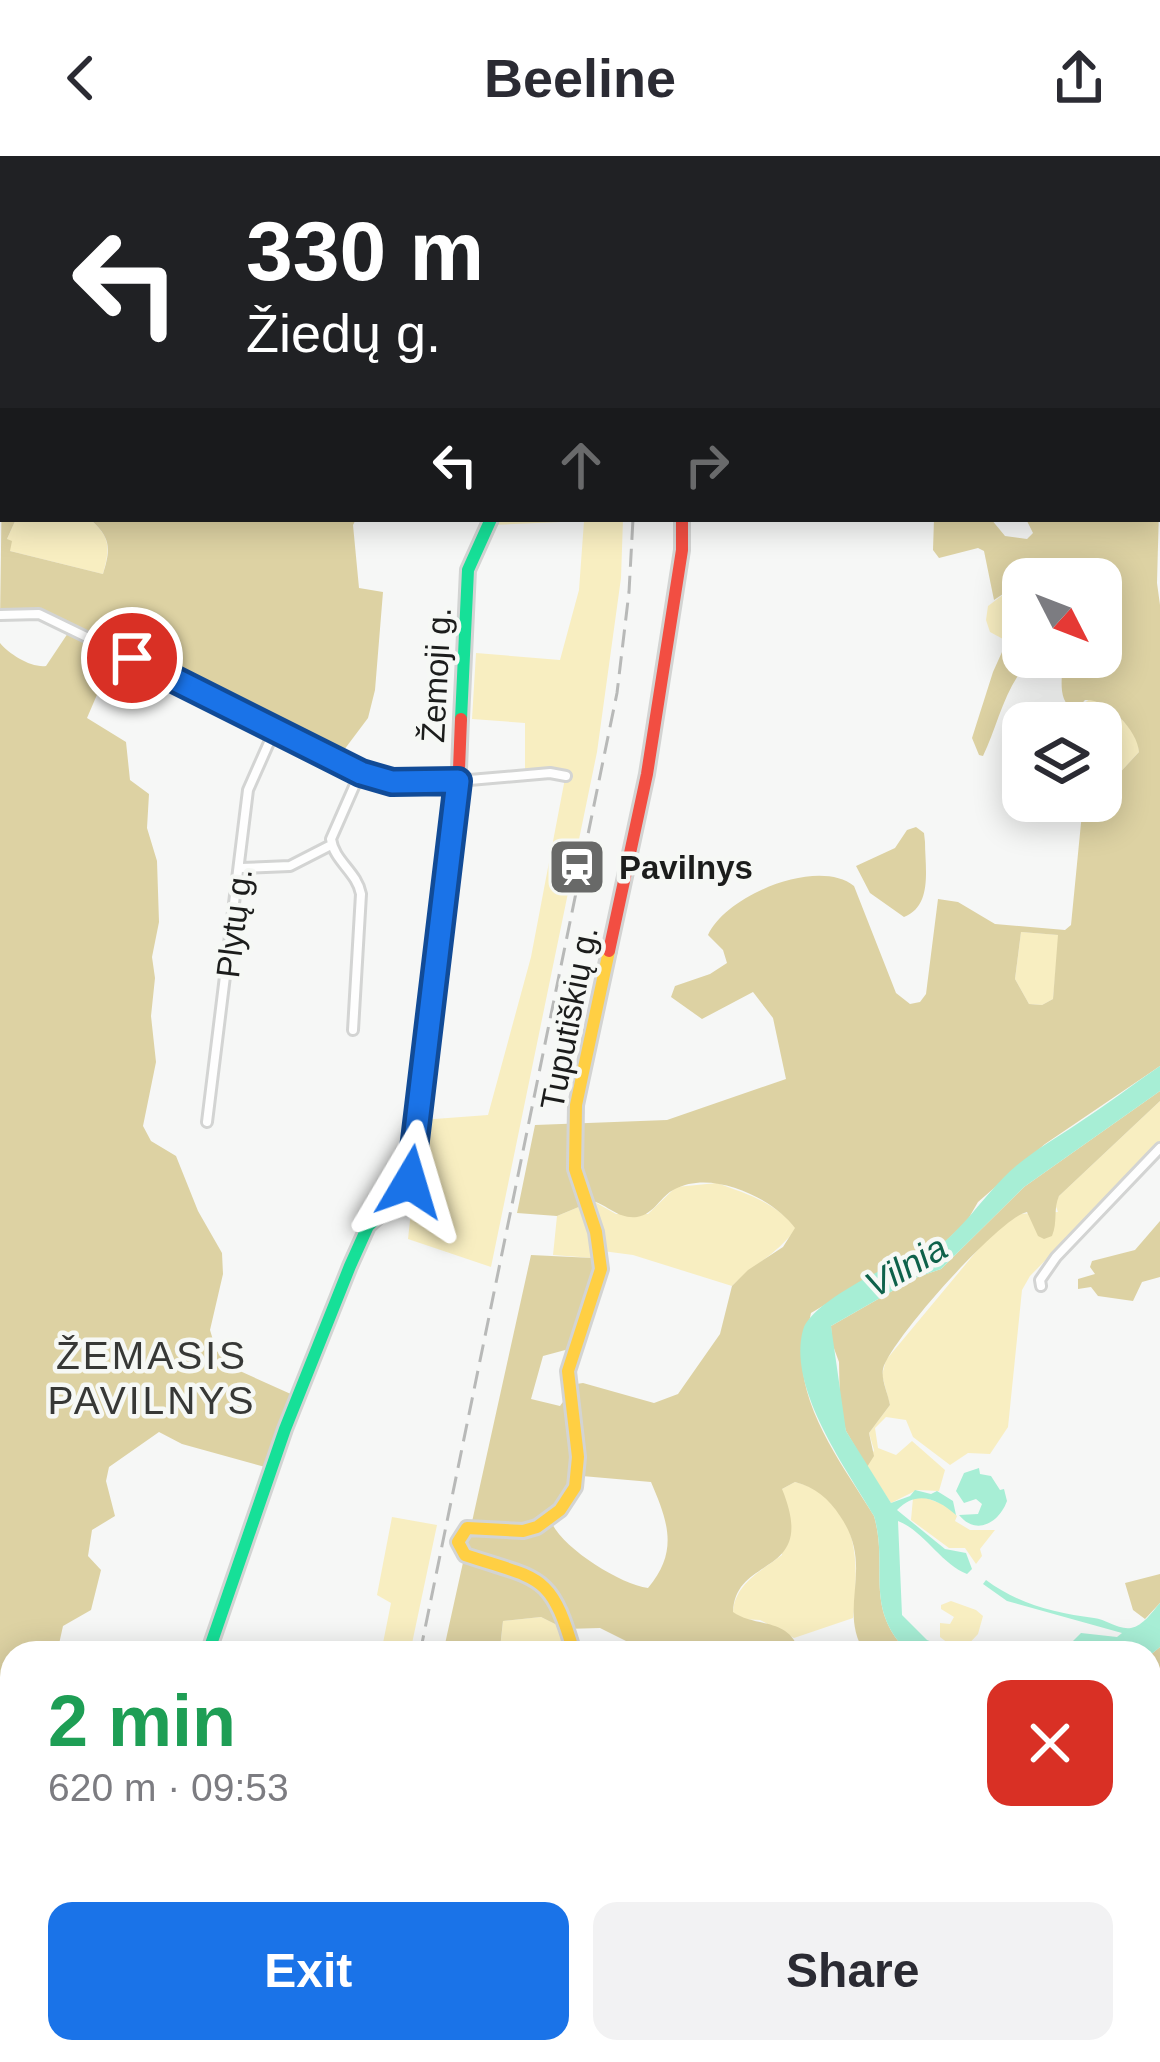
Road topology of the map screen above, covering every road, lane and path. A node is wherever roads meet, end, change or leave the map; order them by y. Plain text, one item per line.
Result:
1 (489, 522) edge
2 (682, 522) edge
3 (0, 615) edge
4 (275, 729) junction
5 (361, 773) junction
6 (566, 776) dead end
7 (458, 781) junction
8 (331, 845) junction
9 (241, 868) junction
10 (353, 1030) dead end
11 (207, 1122) dead end
12 (1160, 1148) edge
13 (1041, 1286) dead end
14 (212, 1641) edge
15 (571, 1641) edge

1 - 7 street, Žemoji g.
2 - 15 street, Tuputiškių g.
3 - 4 street
4 - 5 street
4 - 9 street, Plytų g.
5 - 7 street
5 - 8 street
6 - 7 street
7 - 14 street, Žemoji g.
8 - 9 street
8 - 10 street
9 - 11 street, Plytų g.
12 - 13 street

